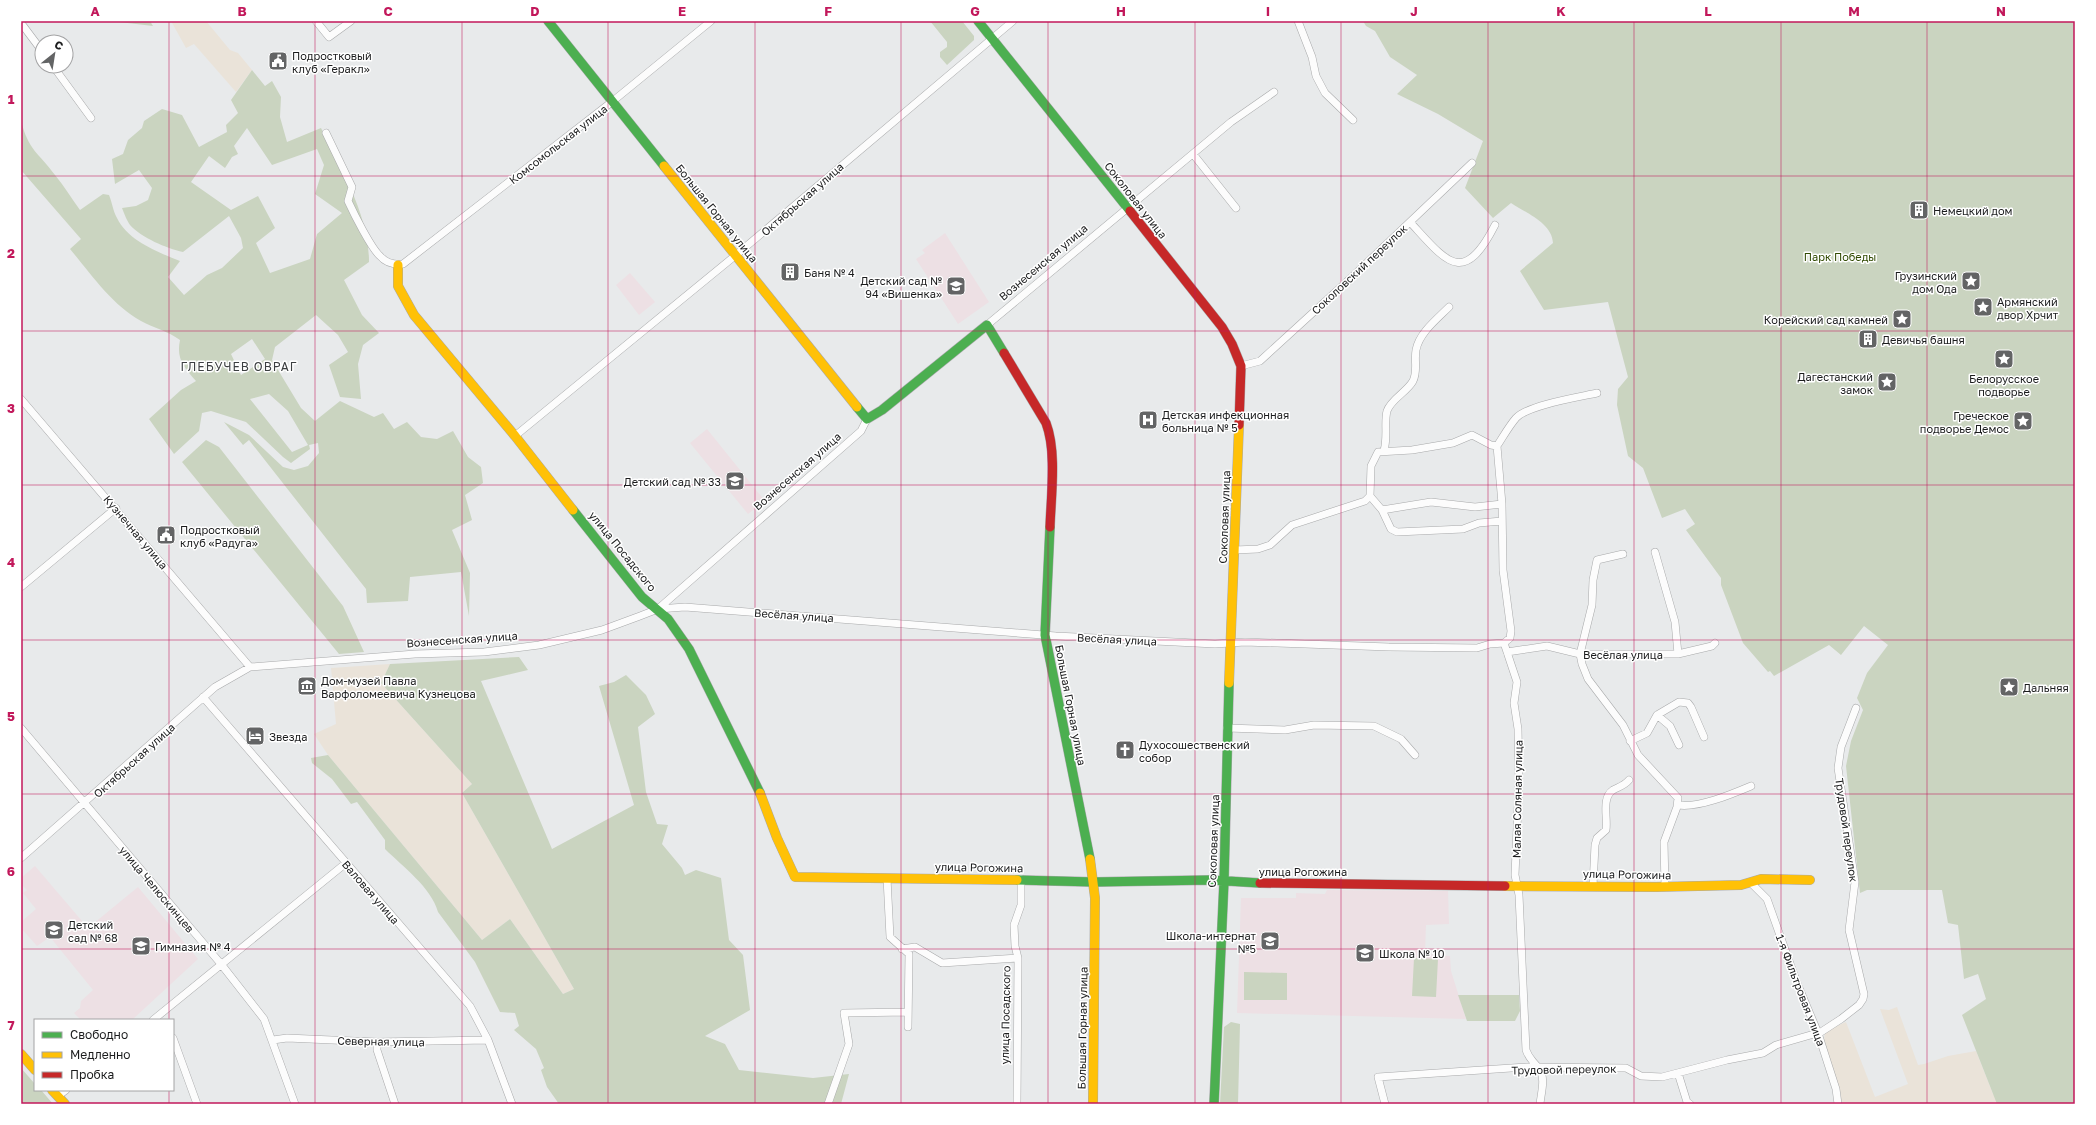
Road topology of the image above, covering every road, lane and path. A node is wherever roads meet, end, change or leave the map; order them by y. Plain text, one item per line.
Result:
1 (316, 21) edge
2 (351, 21) edge
3 (548, 21) edge
4 (711, 21) edge
5 (978, 21) edge
6 (1013, 21) edge
7 (1298, 21) edge
8 (21, 23) edge
9 (992, 39) junction
10 (34, 40) edge
11 (59, 74) edge
12 (1274, 92) dead end
13 (613, 101) junction
14 (92, 118) dead end
15 (1353, 120) dead end
16 (326, 133) dead end
17 (1193, 154) junction
18 (1472, 163) dead end
19 (1127, 208) junction
20 (1236, 208) dead end
21 (1410, 222) junction
22 (1496, 225) dead end
23 (736, 255) junction
24 (400, 264) junction
25 (1449, 307) dead end
26 (988, 325) junction
27 (1241, 366) junction
28 (1597, 393) dead end
29 (21, 399) edge
30 (867, 419) junction
31 (515, 436) junction
32 (1497, 446) junction
33 (1384, 451) junction
34 (1370, 496) junction
35 (1502, 504) junction
36 (116, 508) junction
37 (1382, 510) junction
38 (1502, 521) junction
39 (1235, 550) junction
40 (1655, 552) dead end
41 (1623, 554) dead end
42 (21, 587) edge
43 (658, 609) junction
44 (1045, 635) junction
45 (1231, 643) junction
46 (1504, 643) junction
47 (1715, 643) dead end
48 (1508, 652) junction
49 (1580, 654) junction
50 (1678, 654) junction
51 (250, 667) junction
52 (203, 697) junction
53 (1856, 708) dead end
54 (1657, 715) junction
55 (21, 728) edge
56 (1227, 728) junction
57 (1704, 737) dead end
58 (1630, 741) junction
59 (1679, 745) dead end
60 (1415, 755) dead end
61 (1629, 780) dead end
62 (1751, 786) dead end
63 (85, 803) junction
64 (1678, 805) junction
65 (21, 858) edge
66 (346, 863) junction
67 (795, 877) joint
68 (887, 878) junction
69 (1021, 879) junction
70 (1810, 880) dead end
71 (1224, 881) junction
72 (1094, 882) junction
73 (1751, 883) junction
74 (1518, 885) junction
75 (1593, 886) junction
76 (1665, 887) junction
77 (902, 949) junction
78 (1018, 958) junction
79 (221, 964) junction
80 (163, 1012) junction
81 (908, 1012) junction
82 (154, 1019) edge
83 (166, 1019) edge
84 (908, 1028) dead end
85 (1818, 1033) junction
86 (273, 1040) junction
87 (488, 1040) junction
88 (174, 1041) edge
89 (377, 1042) junction
90 (21, 1054) edge
91 (1539, 1068) junction
92 (34, 1069) edge
93 (1678, 1073) junction
94 (55, 1093) edge
95 (65, 1104) edge
96 (197, 1104) edge
97 (295, 1104) edge
98 (395, 1104) edge
99 (512, 1104) edge
100 (828, 1104) edge
101 (1016, 1104) edge
102 (1093, 1104) edge
103 (1214, 1104) edge
104 (1385, 1104) edge
105 (1540, 1104) edge
106 (1690, 1104) edge
107 (1838, 1104) edge

1 - 2 street
3 - 13 main road, Большая Горная улица
4 - 13 street, Комсомольская улица
5 - 9 main road, Соколовая улица
6 - 9 street, Октябрьская улица
7 - 15 street
8 - 10 street
9 - 19 main road, Соколовая улица
9 - 23 street, Октябрьская улица
11 - 14 street
12 - 17 street, Вознесенская улица
13 - 23 main road, Большая Горная улица
13 - 24 street, Комсомольская улица
16 - 24 street
17 - 19 street, Вознесенская улица
17 - 20 street
18 - 21 street, Соколовский переулок
19 - 26 street, Вознесенская улица
19 - 27 main road, Соколовая улица
21 - 22 street
21 - 27 street, Соколовский переулок
23 - 30 main road, Большая Горная улица
23 - 31 street, Октябрьская улица
24 - 31 main road, улица Посадского
25 - 33 street
26 - 30 main road, Вознесенская улица
26 - 44 main road, Большая Горная улица
27 - 39 main road, Соколовая улица
28 - 32 street
29 - 36 street, Кузнечная улица
30 - 43 street, Вознесенская улица
31 - 43 main road, улица Посадского
32 - 33 street
32 - 35 street
33 - 34 street
34 - 37 street
34 - 39 street
35 - 37 street
35 - 38 street
36 - 42 street
36 - 51 street, Кузнечная улица
37 - 38 street
38 - 46 street
39 - 45 main road, Соколовая улица
40 - 50 street
41 - 49 street
43 - 44 street, Весёлая улица
43 - 51 street, Вознесенская улица
43 - 67 main road, улица Посадского
44 - 45 street, Весёлая улица
44 - 72 main road, Большая Горная улица
45 - 46 street, Весёлая улица
45 - 56 main road, Соколовая улица
46 - 48 street, Малая Соляная улица
47 - 50 street, Весёлая улица
48 - 49 street, Весёлая улица
48 - 74 street, Малая Соляная улица
49 - 50 street, Весёлая улица
49 - 58 street
51 - 52 street, Октябрьская улица
52 - 63 street, Октябрьская улица
52 - 66 street, Валовая улица
53 - 85 street, Трудовой переулок
54 - 57 street
54 - 58 street
54 - 59 street
55 - 63 street, улица Челюскинцев
56 - 60 street
56 - 71 main road, Соколовая улица
58 - 64 street
61 - 75 street
62 - 64 street
63 - 65 street, Октябрьская улица
63 - 79 street, улица Челюскинцев
64 - 76 street
66 - 79 street
66 - 87 street, Валовая улица
67 - 68 main road, улица Рогожина
68 - 69 main road, улица Рогожина
68 - 77 street
69 - 72 main road, улица Рогожина
69 - 78 street, улица Посадского
70 - 73 main road, улица Рогожина
71 - 72 main road, улица Рогожина
71 - 74 main road, улица Рогожина
71 - 103 main road, Соколовая улица
72 - 102 main road, Большая Горная улица
73 - 76 main road, улица Рогожина
73 - 85 street, 1-я Фильтровая улица
74 - 75 main road, улица Рогожина
74 - 91 street, Малая Соляная улица
75 - 76 main road, улица Рогожина
77 - 78 street
77 - 81 street
78 - 101 street, улица Посадского
79 - 80 street
79 - 86 street, улица Челюскинцев
80 - 82 street
80 - 83 street
81 - 84 street
81 - 100 street
85 - 93 street, Трудовой переулок
85 - 107 street, 1-я Фильтровая улица
86 - 89 street, Северная улица
86 - 97 street, улица Челюскинцев
87 - 89 street, Северная улица
87 - 99 street, Валовая улица
88 - 96 street
89 - 98 street
90 - 92 main road
91 - 93 street, Трудовой переулок
91 - 104 street, Трудовой переулок
91 - 105 street
93 - 106 street
94 - 95 main road

